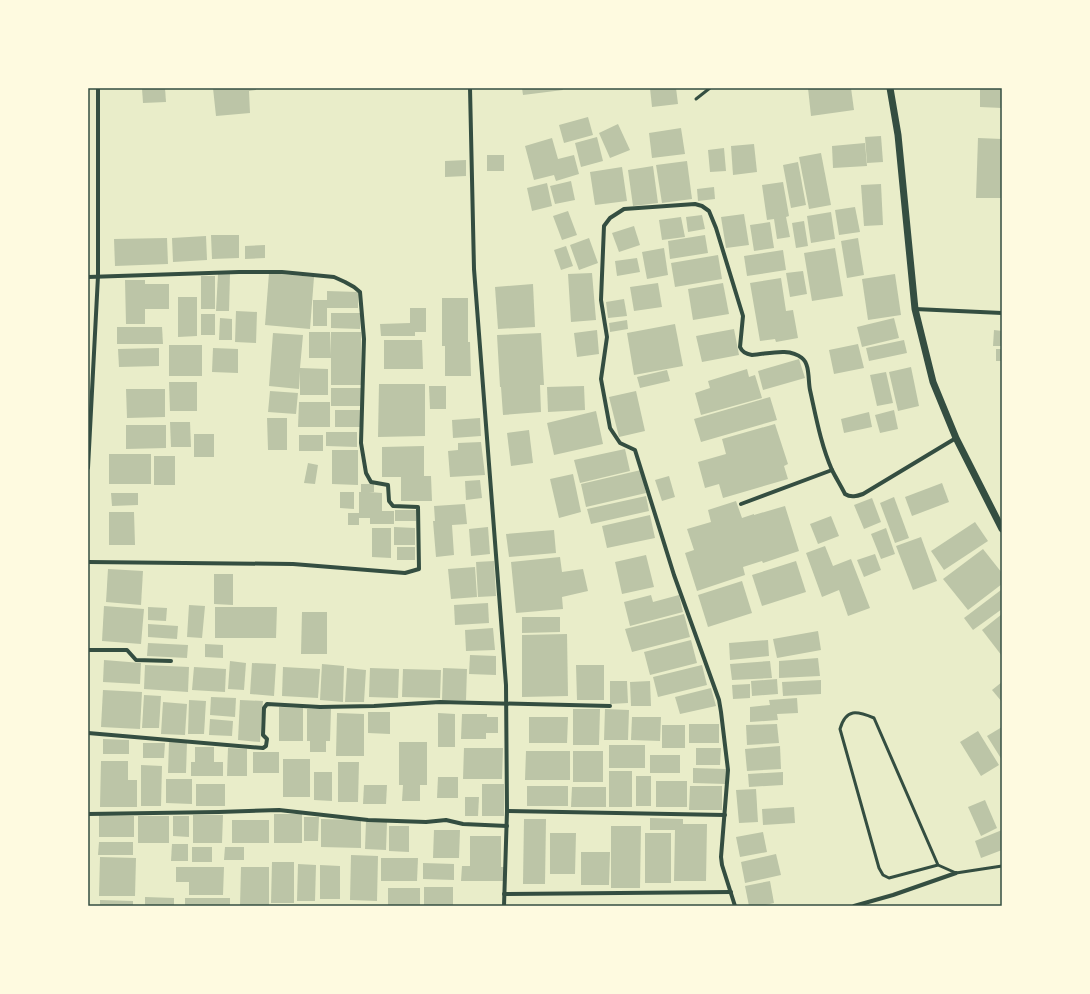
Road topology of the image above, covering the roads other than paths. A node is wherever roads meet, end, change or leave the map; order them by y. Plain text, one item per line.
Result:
1 (98, 88) edge
2 (470, 88) edge
3 (710, 88) edge
4 (890, 88) edge
5 (696, 99) dead end
6 (98, 276) junction
7 (88, 277) edge
8 (915, 309) junction
9 (1002, 313) edge
10 (956, 438) junction
11 (88, 468) edge
12 (832, 470) junction
13 (741, 504) dead end
14 (1002, 529) edge
15 (88, 562) edge
16 (88, 650) edge
17 (171, 661) dead end
18 (506, 703) junction
19 (610, 706) dead end
20 (88, 732) edge
21 (507, 811) junction
22 (88, 814) edge
23 (724, 815) junction
24 (507, 826) junction
25 (938, 865) junction
26 (1002, 866) edge
27 (956, 873) junction
28 (731, 892) junction
29 (504, 894) junction
30 (504, 906) edge
31 (735, 906) edge
32 (854, 906) edge

1 - 6 street
2 - 18 street
3 - 5 lane
4 - 8 street
6 - 7 street
6 - 11 street
6 - 15 street
8 - 9 street
8 - 10 street
10 - 12 street
10 - 14 street
12 - 13 street
12 - 23 street
16 - 17 street
18 - 19 street
18 - 20 street
18 - 21 street
21 - 23 street
21 - 24 street
22 - 24 street
23 - 28 street
24 - 29 street
25 - 25 lane
25 - 27 lane
26 - 27 lane
27 - 32 street
28 - 29 street
28 - 31 street
29 - 30 street

